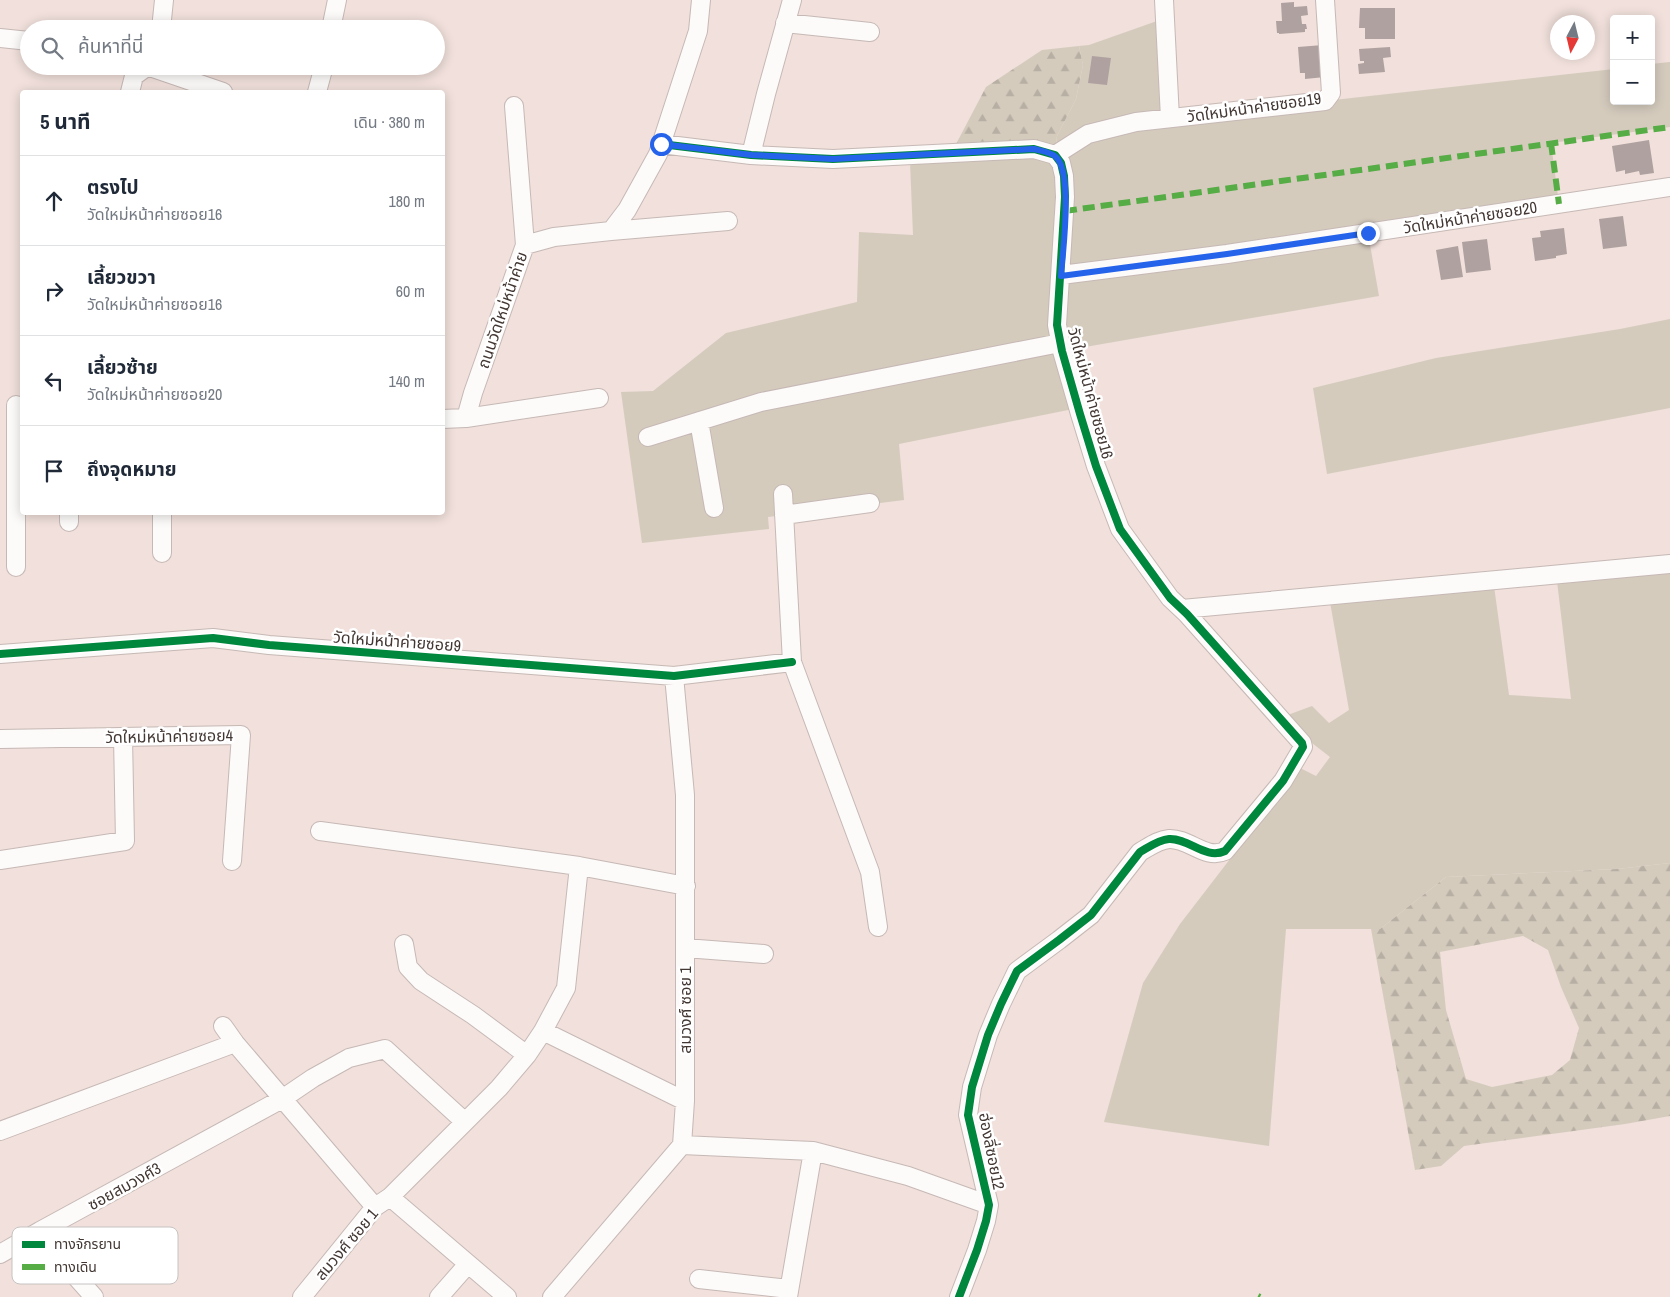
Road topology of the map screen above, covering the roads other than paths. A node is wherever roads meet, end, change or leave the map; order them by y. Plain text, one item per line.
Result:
1 (164, 0) edge
2 (337, 0) edge
3 (700, 0) edge
4 (792, 0) edge
5 (1164, 0) edge
6 (1324, 0) edge
7 (161, 20) edge
8 (333, 20) edge
9 (785, 23) junction
10 (870, 32) dead end
11 (0, 38) edge
12 (20, 40) edge
13 (135, 75) edge
14 (174, 75) edge
15 (322, 75) edge
16 (130, 90) edge
17 (217, 90) edge
18 (318, 90) edge
19 (514, 106) dead end
20 (1170, 118) junction
21 (661, 144) junction
22 (752, 155) junction
23 (1055, 155) junction
24 (1670, 187) edge
25 (728, 221) dead end
26 (611, 231) junction
27 (525, 245) junction
28 (1061, 276) junction
29 (1060, 343) junction
30 (599, 398) dead end
31 (13, 405) edge
32 (466, 418) junction
33 (445, 419) edge
34 (699, 421) junction
35 (648, 437) dead end
36 (783, 494) dead end
37 (870, 503) dead end
38 (714, 508) dead end
39 (162, 515) edge
40 (784, 515) junction
41 (162, 553) dead end
42 (1670, 564) edge
43 (16, 568) dead end
44 (1182, 609) junction
45 (0, 654) edge
46 (792, 662) junction
47 (674, 676) junction
48 (122, 737) junction
49 (0, 739) edge
50 (320, 832) dead end
51 (1170, 839) joint
52 (0, 860) edge
53 (232, 861) dead end
54 (579, 866) junction
55 (686, 886) junction
56 (878, 927) dead end
57 (404, 944) dead end
58 (685, 948) junction
59 (764, 954) dead end
60 (223, 1026) dead end
61 (543, 1031) junction
62 (234, 1043) junction
63 (527, 1055) junction
64 (282, 1100) junction
65 (685, 1101) junction
66 (465, 1122) junction
67 (0, 1131) edge
68 (682, 1145) junction
69 (813, 1151) junction
70 (390, 1197) junction
71 (989, 1204) junction
72 (375, 1206) junction
73 (47, 1227) edge
74 (12, 1247) edge
75 (0, 1254) edge
76 (468, 1264) junction
77 (699, 1279) dead end
78 (82, 1284) edge
79 (788, 1293) edge
80 (94, 1297) edge
81 (302, 1297) edge
82 (439, 1297) edge
83 (507, 1297) edge
84 (552, 1297) edge
85 (959, 1297) edge

1 - 7 street
2 - 8 street
3 - 21 street
4 - 9 street
5 - 20 street, วัดใหม่หน้าค่ายซอย19
6 - 20 street, วัดใหม่หน้าค่ายซอย19
9 - 10 street
9 - 22 street
11 - 12 street
13 - 16 street
14 - 17 street
15 - 18 street
19 - 27 street
20 - 23 street, วัดใหม่หน้าค่ายซอย19
21 - 22 street
21 - 26 street
22 - 23 street
23 - 28 street, วัดใหม่หน้าค่ายซอย16
24 - 28 street, วัดใหม่หน้าค่ายซอย20
25 - 26 street, ถนนวัดใหม่หน้าค่าย
26 - 27 street, ถนนวัดใหม่หน้าค่าย
27 - 32 street, ถนนวัดใหม่หน้าค่าย
28 - 29 street, วัดใหม่หน้าค่ายซอย16
29 - 34 street
29 - 44 street, วัดใหม่หน้าค่ายซอย16
30 - 32 street
31 - 43 street
32 - 33 street
34 - 35 street
34 - 38 street
36 - 40 street
37 - 40 street
39 - 41 street
40 - 46 street
42 - 44 street
44 - 51 street, วัดใหม่หน้าค่ายซอย16
45 - 47 street, วัดใหม่หน้าค่ายซอย9
46 - 47 street, วัดใหม่หน้าค่ายซอย9
46 - 56 street
47 - 55 street, สมวงศ์ ซอย 1
48 - 49 street, วัดใหม่หน้าค่ายซอย4
48 - 52 street
48 - 53 street, วัดใหม่หน้าค่ายซอย4
50 - 54 street
51 - 71 street, ฮ่องลี่ซอย12
54 - 55 street
54 - 61 street
55 - 58 street, สมวงศ์ ซอย 1
57 - 63 street
58 - 59 street
58 - 65 street, สมวงศ์ ซอย 1
60 - 62 street
61 - 63 street
61 - 65 street
62 - 64 street
62 - 67 street
63 - 66 street
64 - 66 street, ซอยสมวงศ์3
64 - 72 street
64 - 73 street, ซอยสมวงศ์3
65 - 68 street, สมวงศ์ ซอย 1
66 - 70 street
68 - 69 street
68 - 84 street
69 - 71 street
69 - 79 street
70 - 72 street, สมวงศ์ ซอย 1
70 - 76 street, สมวงศ์ ซอย 1
71 - 85 street, ฮ่องลี่ซอย12
72 - 81 street, สมวงศ์ ซอย 1
74 - 75 street, ซอยสมวงศ์3
76 - 82 street
76 - 83 street, สมวงศ์ ซอย 1
77 - 79 street
78 - 80 street

